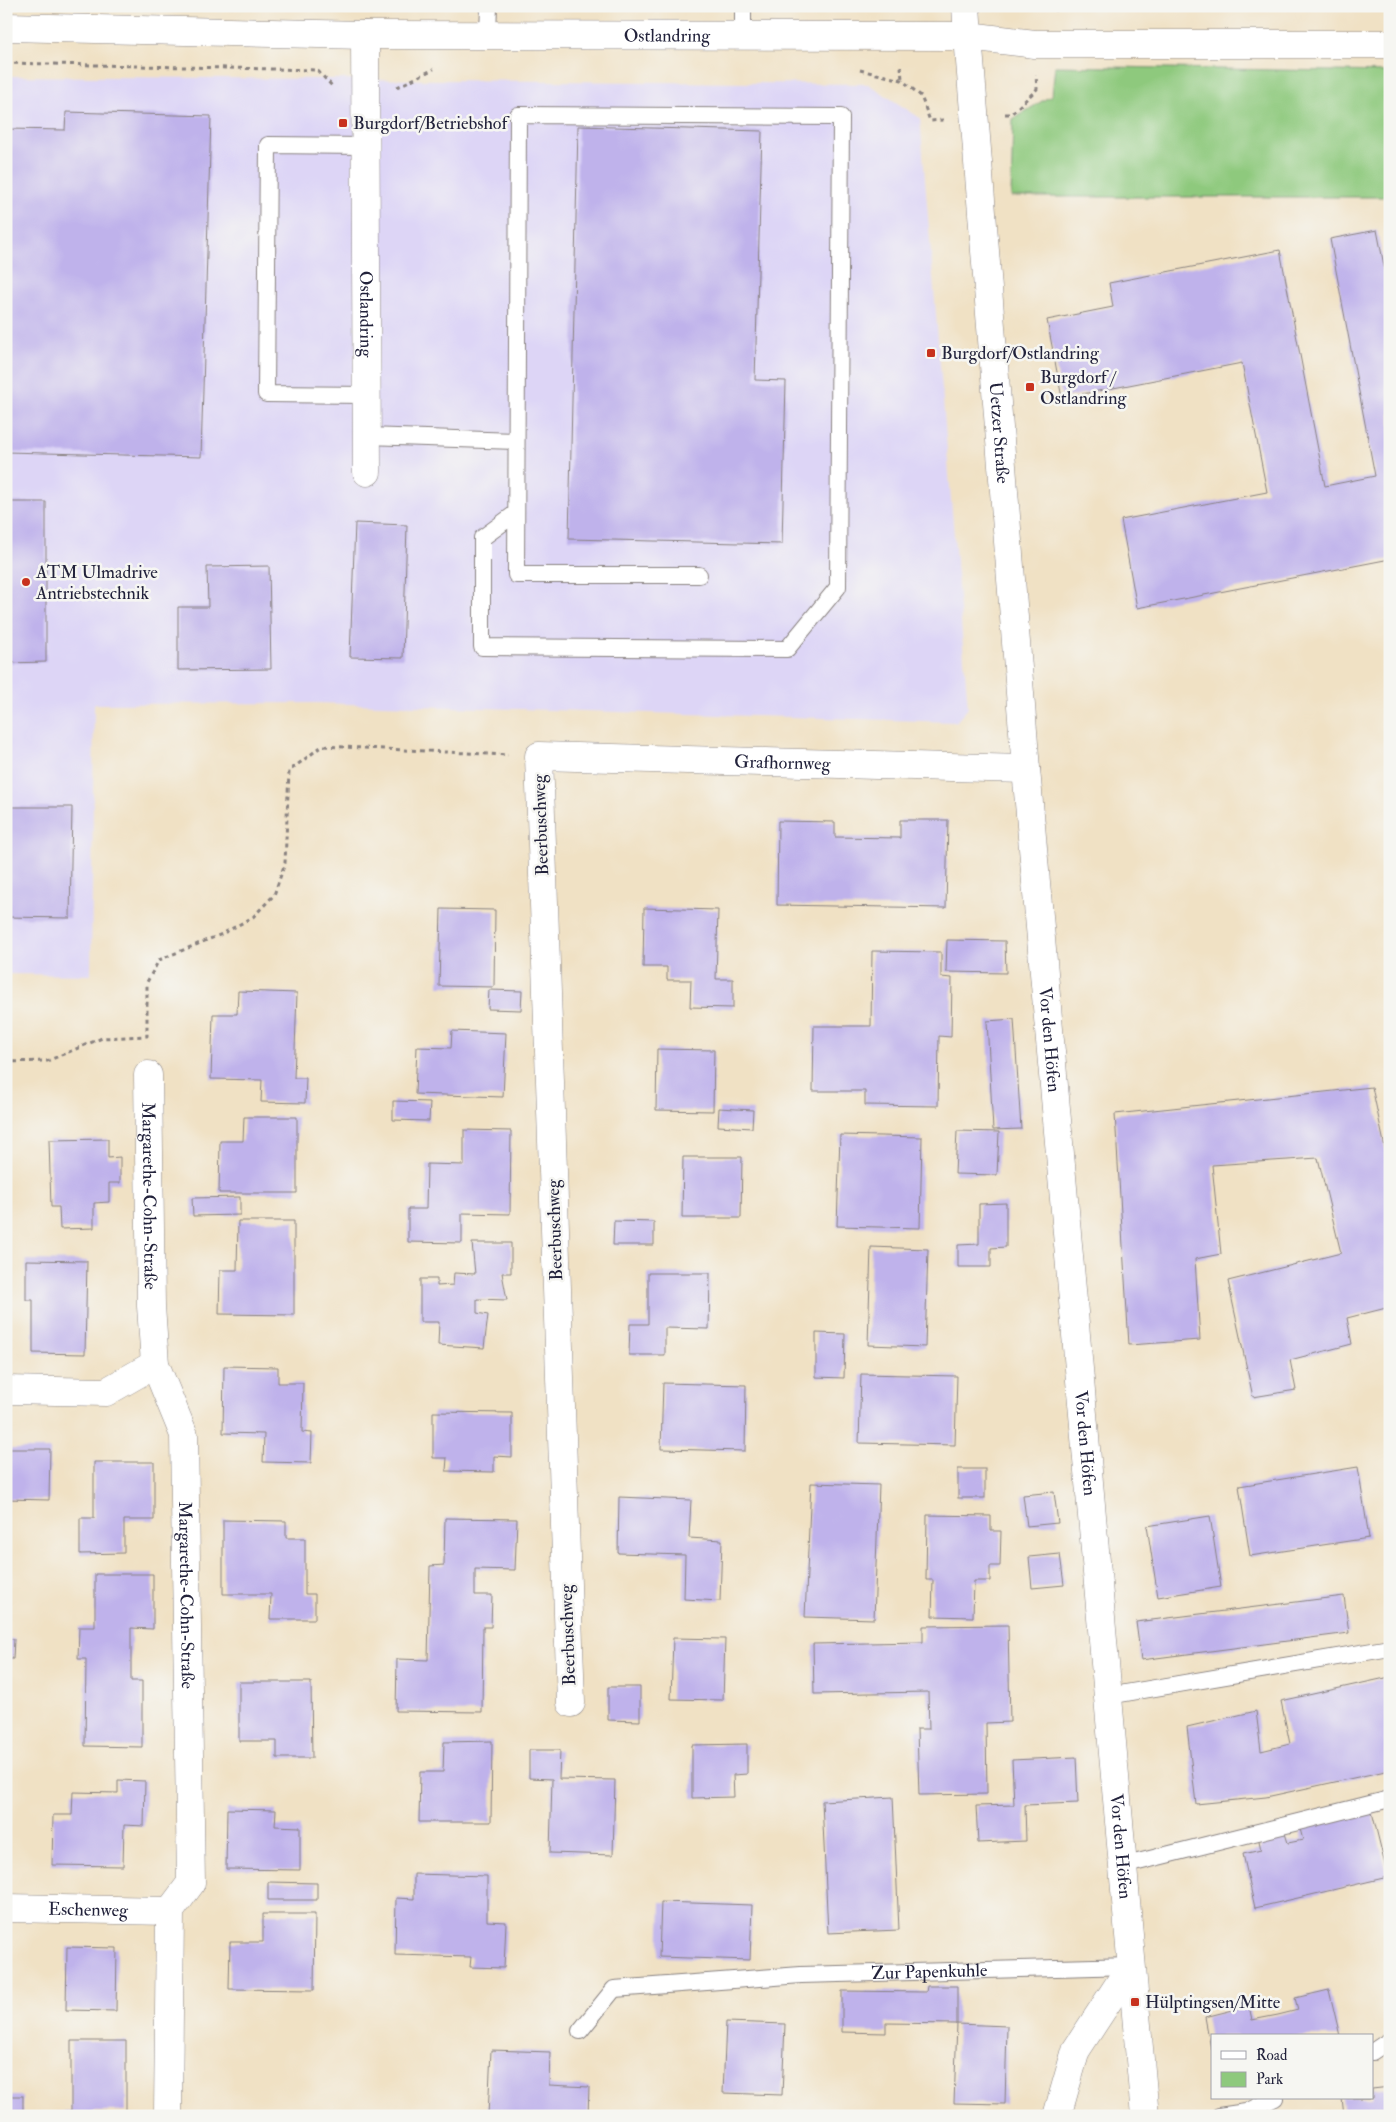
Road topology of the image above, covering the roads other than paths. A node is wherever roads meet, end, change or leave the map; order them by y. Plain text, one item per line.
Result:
1 (489, 6) edge
2 (743, 6) edge
3 (966, 6) edge
4 (6, 27) edge
5 (488, 34) junction
6 (365, 35) junction
7 (743, 35) junction
8 (968, 36) junction
9 (1390, 44) edge
10 (365, 146) junction
11 (366, 395) junction
12 (367, 436) junction
13 (516, 441) junction
14 (367, 472) dead end
15 (516, 513) junction
16 (699, 575) dead end
17 (538, 756) joint
18 (1026, 769) junction
19 (148, 1075) dead end
20 (155, 1364) junction
21 (6, 1390) edge
22 (1390, 1648) edge
23 (1108, 1696) junction
24 (571, 1703) dead end
25 (1390, 1799) edge
26 (1122, 1866) junction
27 (6, 1908) edge
28 (170, 1911) junction
29 (1131, 1966) junction
30 (580, 2031) dead end
31 (1390, 2040) edge
32 (1374, 2051) edge
33 (1271, 2100) edge
34 (168, 2116) edge
35 (1057, 2116) edge
36 (1145, 2116) edge
37 (1218, 2116) edge

1 - 5 lane
2 - 7 lane
3 - 8 street, Uetzer Straße
4 - 6 street, Ostlandring
5 - 6 street, Ostlandring
5 - 7 street, Ostlandring
6 - 10 street, Ostlandring
7 - 8 street, Ostlandring
8 - 9 street, Ostlandring
8 - 18 street, Uetzer Straße
10 - 11 street, Ostlandring
10 - 11 lane
11 - 12 street, Ostlandring
12 - 13 lane
12 - 14 street, Ostlandring
13 - 15 lane
13 - 15 lane
15 - 16 lane
17 - 18 street, Grafhornweg
17 - 24 street, Beerbuschweg
18 - 23 street, Vor den Höfen
19 - 20 street, Margarethe-Cohn-Straße
20 - 21 street
20 - 28 street, Margarethe-Cohn-Straße
22 - 23 lane
23 - 26 street, Vor den Höfen
25 - 26 lane
26 - 29 street, Vor den Höfen
27 - 28 street, Eschenweg
28 - 34 street
29 - 30 lane, Zur Papenkuhle
29 - 35 street
29 - 36 street, Vor den Höfen
31 - 32 lane
33 - 37 lane

